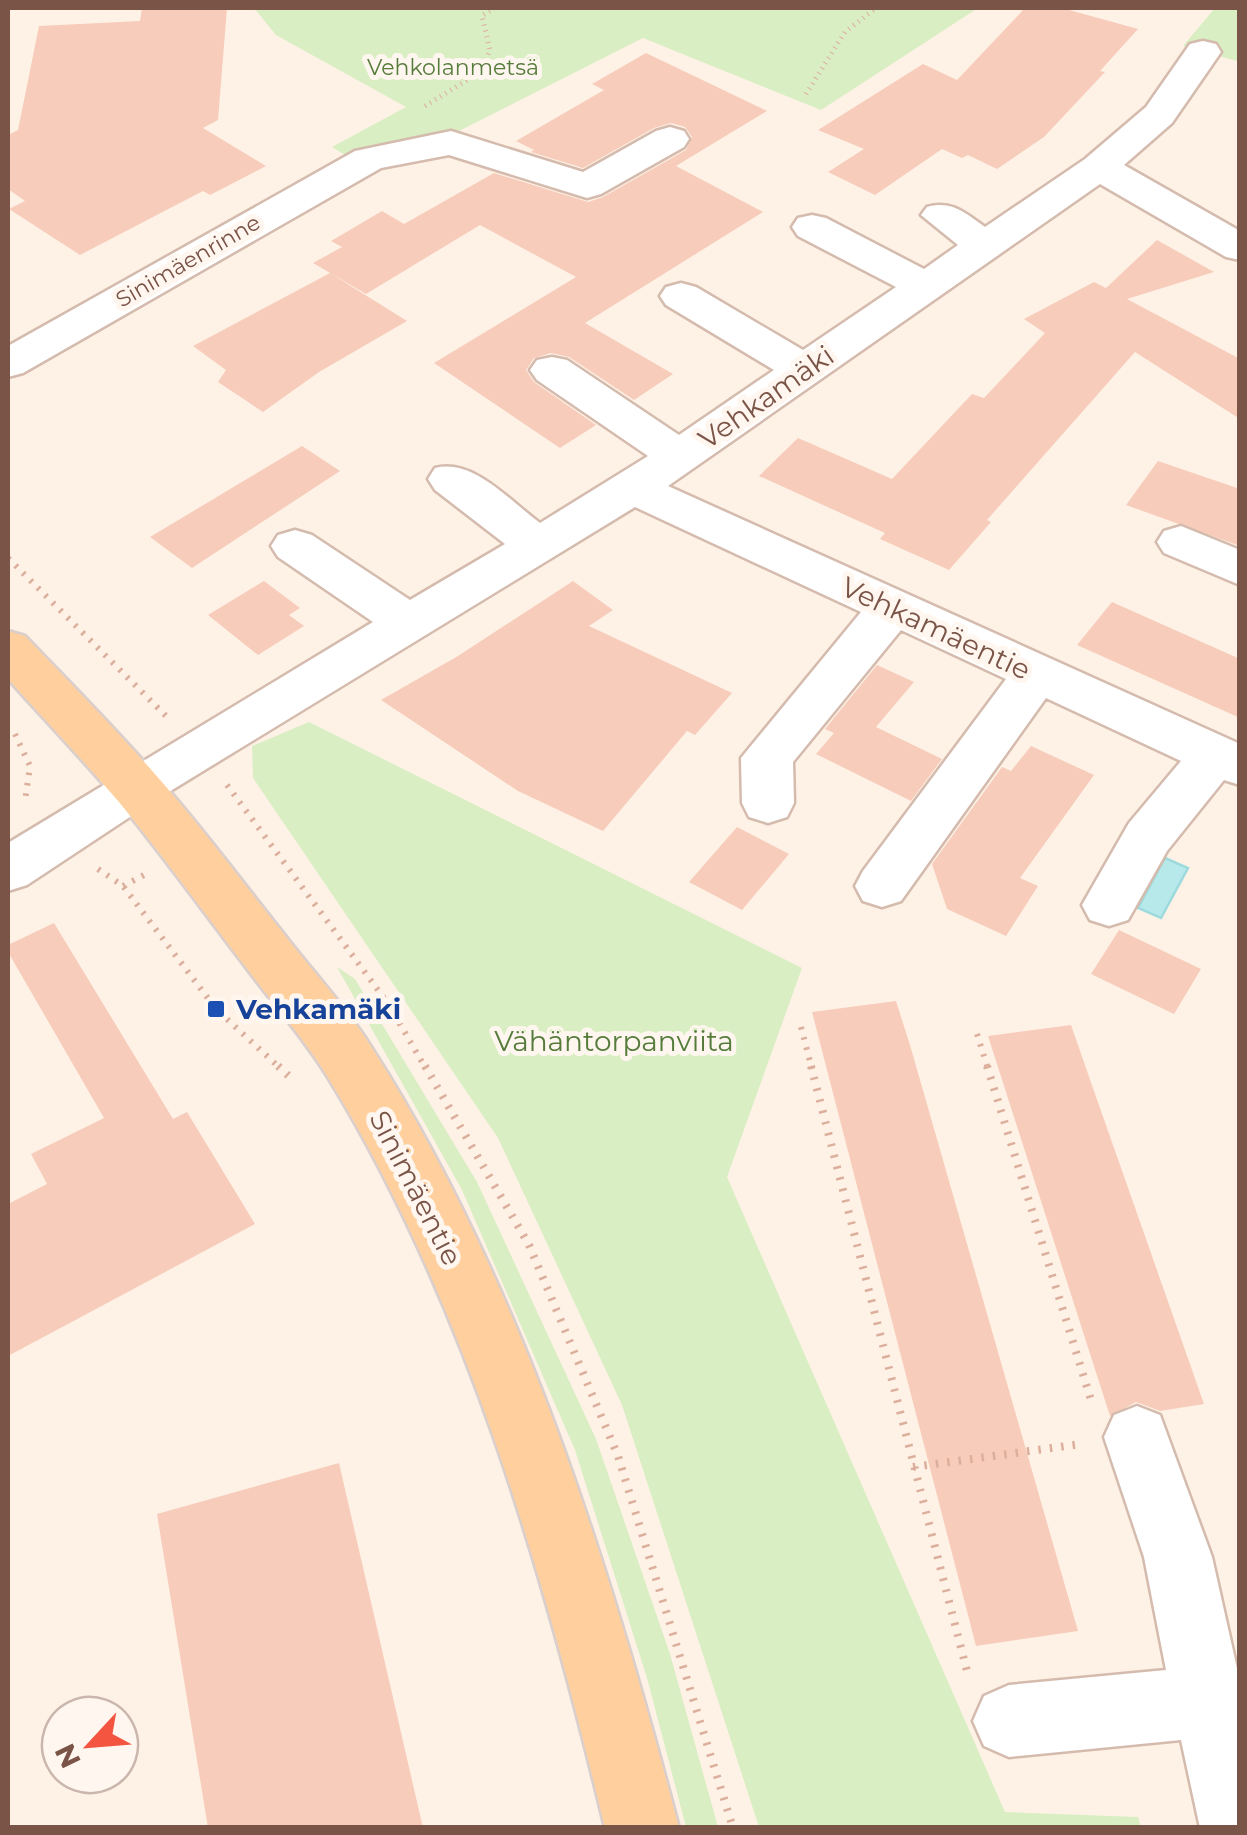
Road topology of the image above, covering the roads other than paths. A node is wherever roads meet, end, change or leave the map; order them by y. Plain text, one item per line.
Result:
1 (1203, 52) dead end
2 (670, 139) dead end
3 (1098, 167) junction
4 (941, 216) dead end
5 (812, 226) dead end
6 (985, 246) junction
7 (1240, 248) edge
8 (926, 286) junction
9 (681, 296) dead end
10 (8, 364) edge
11 (552, 370) dead end
12 (805, 370) junction
13 (679, 456) junction
14 (451, 480) dead end
15 (634, 488) junction
16 (1182, 542) dead end
17 (295, 546) dead end
18 (538, 546) junction
19 (1240, 569) edge
20 (892, 608) junction
21 (410, 623) junction
22 (8, 648) edge
23 (1036, 674) junction
24 (1227, 761) edge
25 (136, 788) junction
26 (768, 803) dead end
27 (27, 858) edge
28 (882, 886) dead end
29 (1109, 905) dead end
30 (1120, 1439) road end
31 (1208, 1702) junction
32 (1009, 1721) road end
33 (642, 1828) edge
34 (1237, 1828) edge

1 - 3 street, Vehkamäki
2 - 10 street, Sinimäenrinne
3 - 6 street, Vehkamäki
3 - 7 street
4 - 6 street
5 - 8 street
6 - 8 street, Vehkamäki
8 - 12 street, Vehkamäki
9 - 12 street
11 - 13 street
12 - 13 street, Vehkamäki
13 - 15 street, Vehkamäki
14 - 18 street
15 - 18 street, Vehkamäki
15 - 20 street, Vehkamäentie
16 - 19 street
17 - 21 street
18 - 21 street, Vehkamäki
20 - 23 street, Vehkamäentie
20 - 26 street
21 - 25 street, Vehkamäki
22 - 25 main road, Sinimäentie
23 - 24 street, Vehkamäentie
23 - 28 street
24 - 29 street
25 - 27 street, Vehkamäki
25 - 33 main road, Sinimäentie
30 - 31 street
31 - 32 street
31 - 34 street

